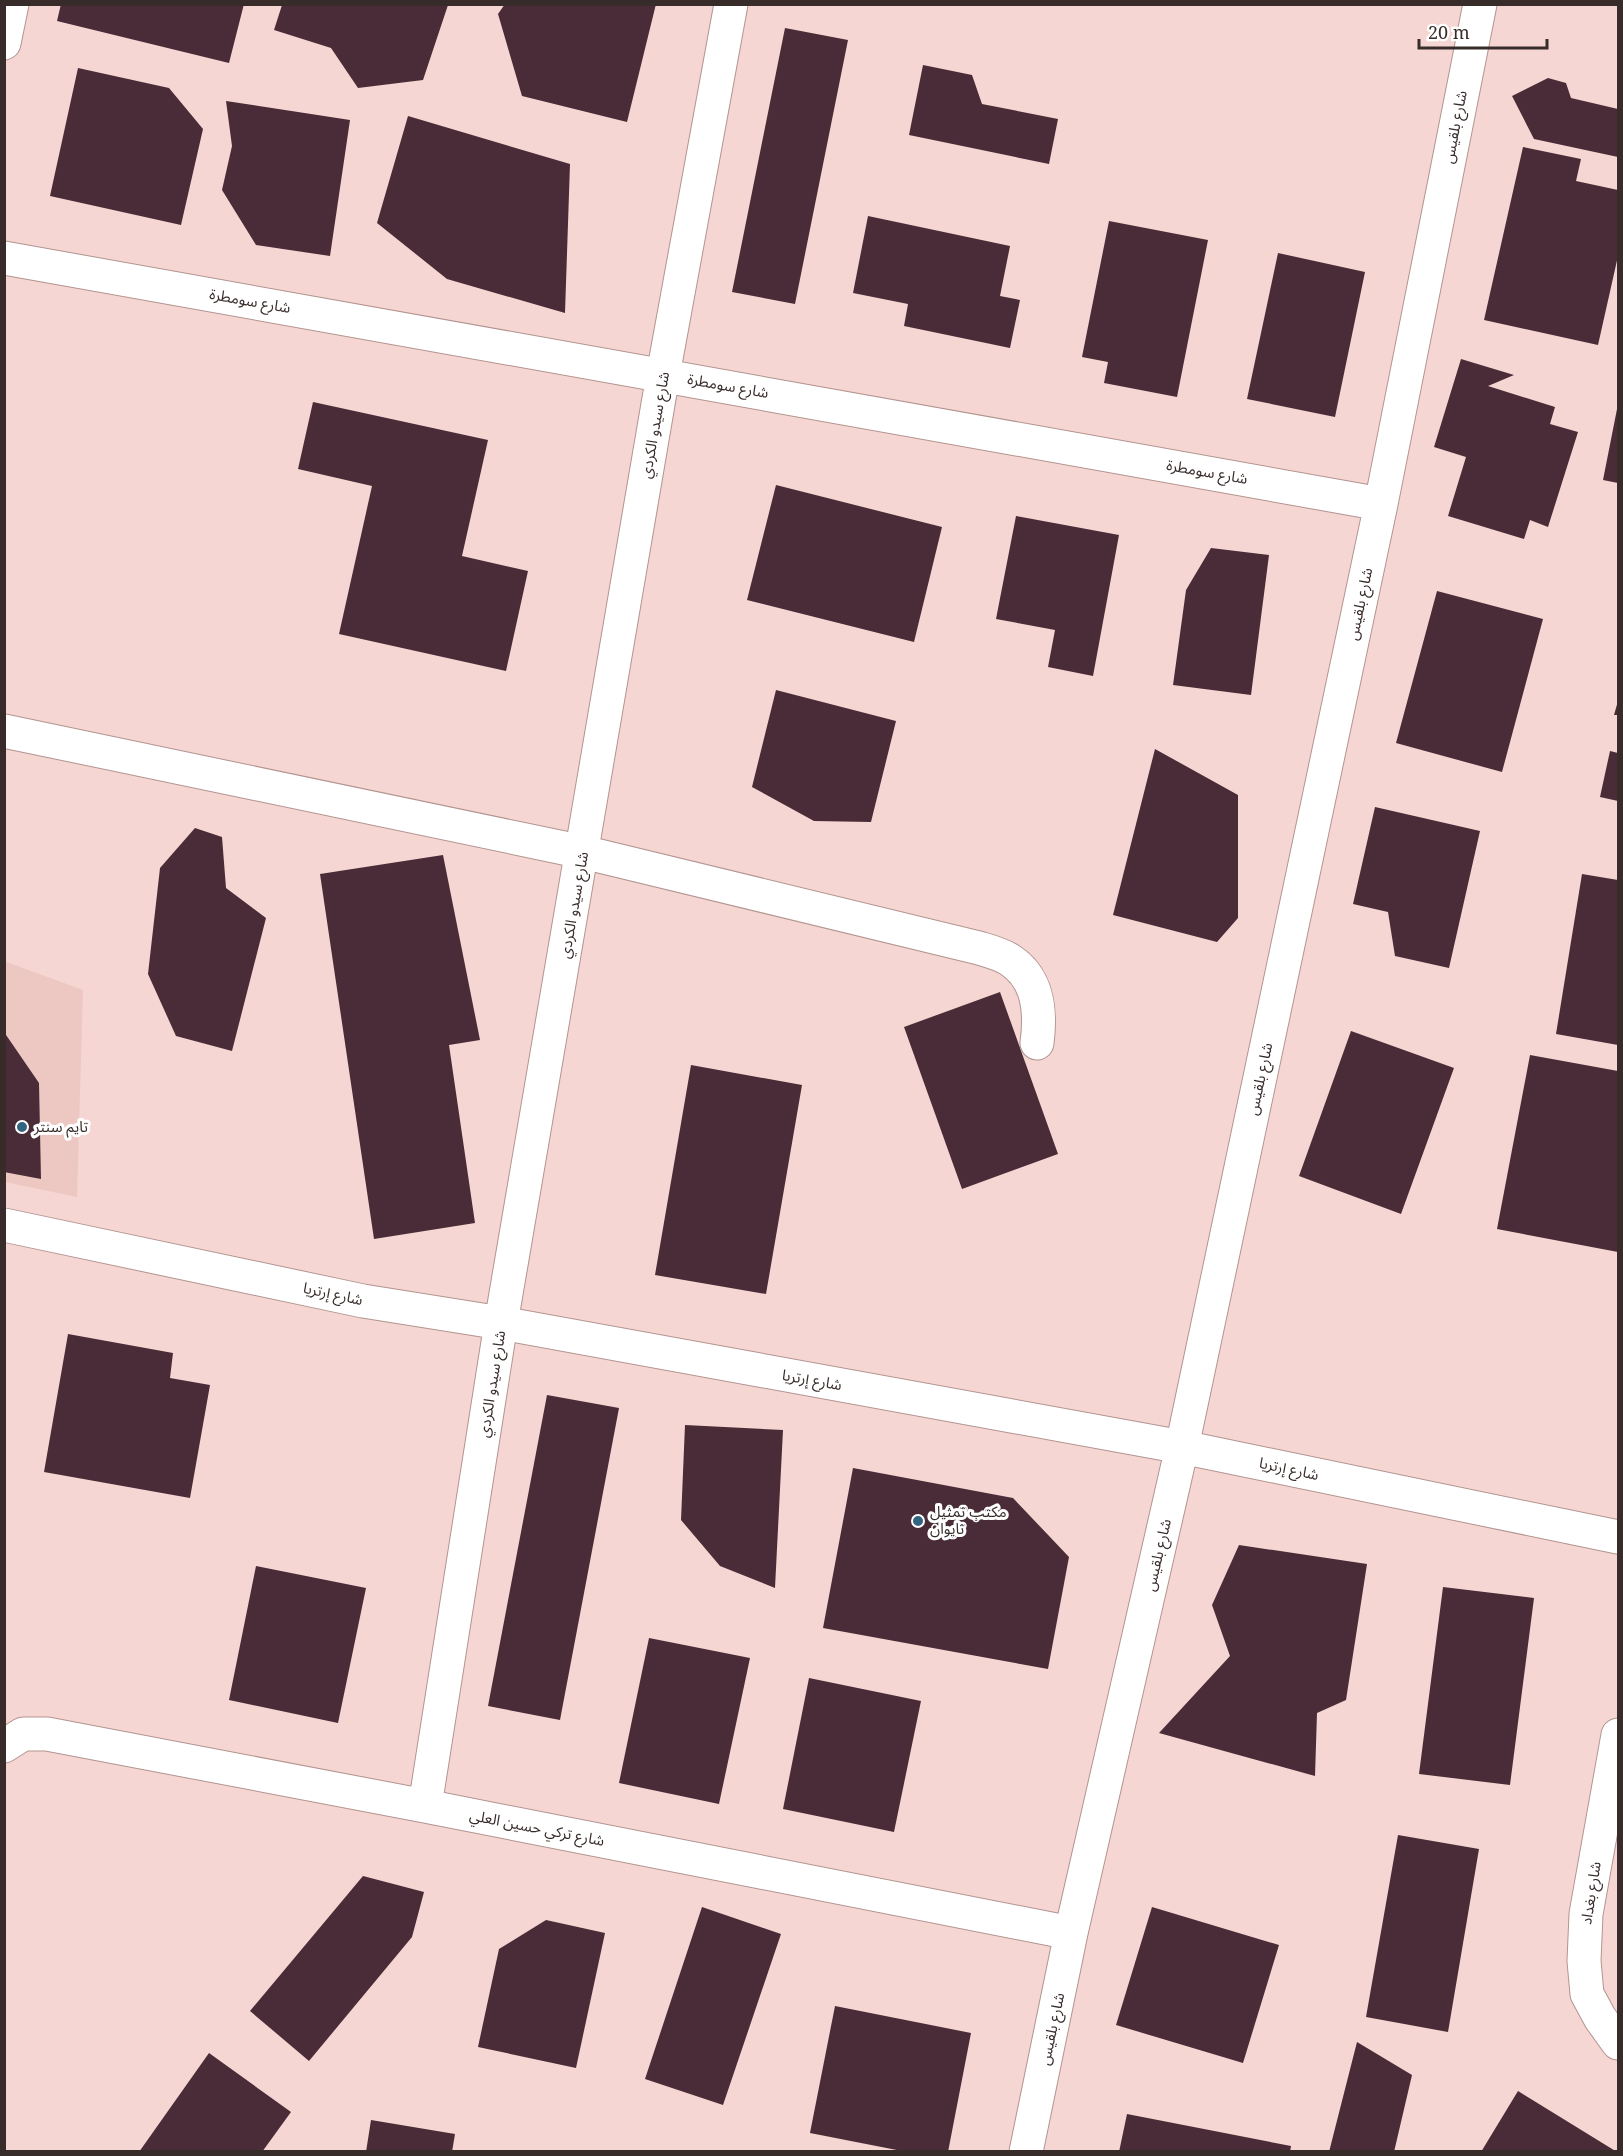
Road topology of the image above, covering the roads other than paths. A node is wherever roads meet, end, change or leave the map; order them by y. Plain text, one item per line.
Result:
1 (12, 4) edge
2 (731, 4) edge
3 (1480, 4) edge
4 (4, 43) edge
5 (4, 258) edge
6 (663, 375) junction
7 (1381, 504) junction
8 (4, 730) edge
9 (583, 852) junction
10 (1037, 1043) dead end
11 (4, 1225) edge
12 (501, 1323) junction
13 (1182, 1447) junction
14 (1618, 1537) edge
15 (1618, 1735) edge
16 (14, 1740) edge
17 (425, 1806) junction
18 (1071, 1934) junction
19 (1618, 2043) edge
20 (1026, 2151) edge

1 - 4 street
2 - 6 street, شارع سيدو الكردي
3 - 7 street, شارع بلقيس
5 - 6 street, شارع سومطرة
6 - 7 street, شارع سومطرة
6 - 9 street, شارع سيدو الكردي
7 - 13 street, شارع بلقيس
8 - 9 street
9 - 10 street
9 - 12 street, شارع سيدو الكردي
11 - 12 street, شارع إرتريا
12 - 13 street, شارع إرتريا
12 - 17 street, شارع سيدو الكردي
13 - 14 street, شارع إرتريا
13 - 18 street, شارع بلقيس
15 - 19 street, شارع بغداد
16 - 17 street, شارع تركي حسين العلي
17 - 18 street, شارع تركي حسين العلي
18 - 20 street, شارع بلقيس

